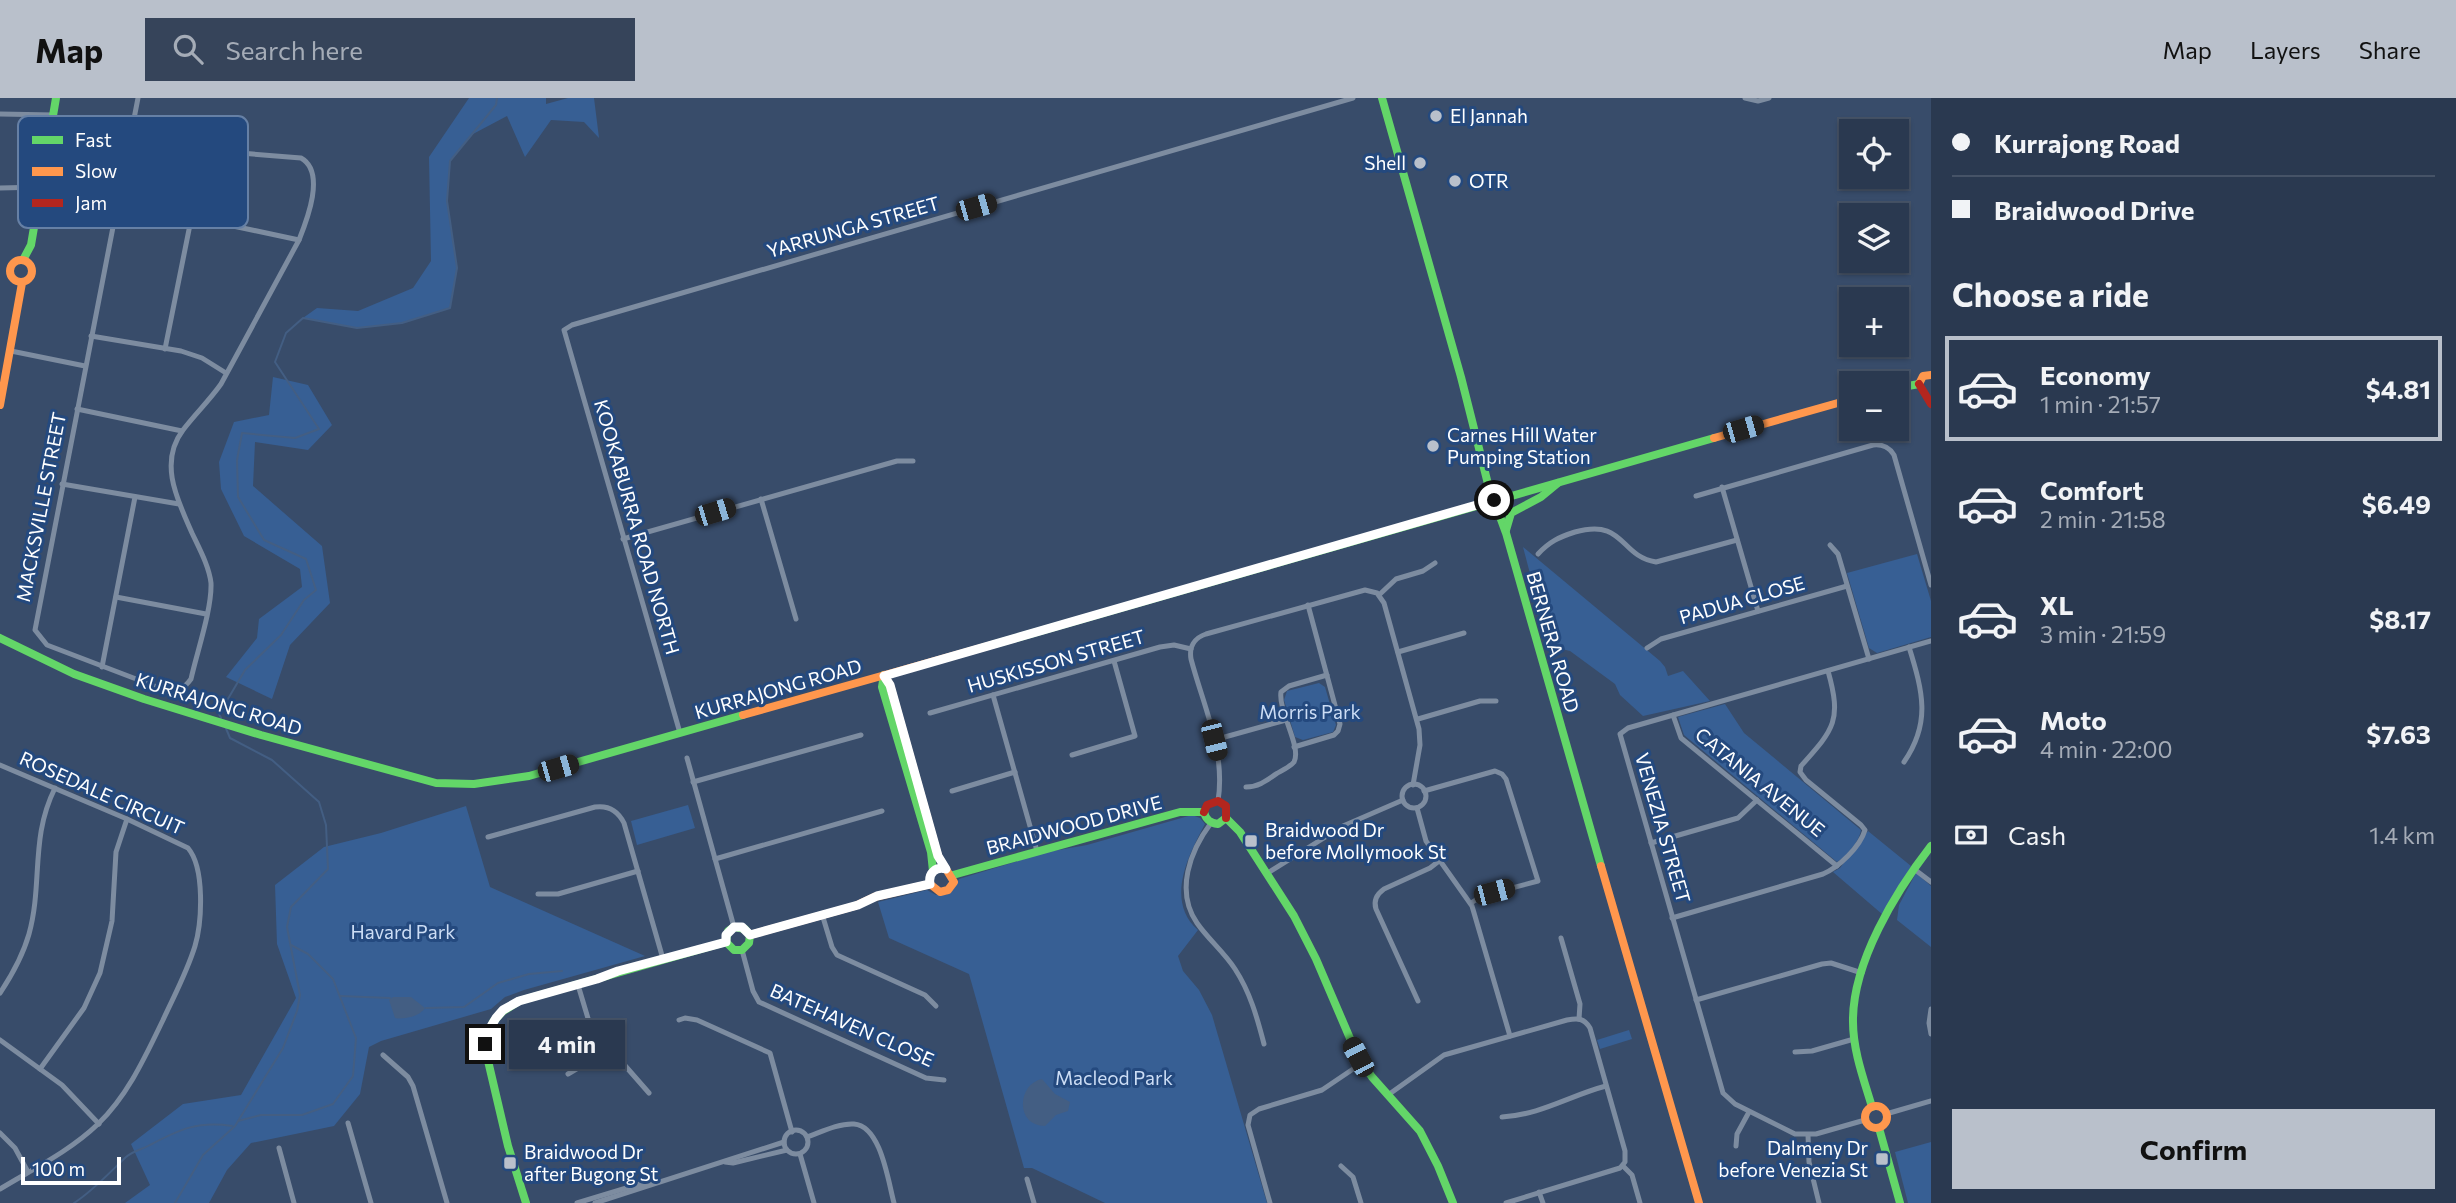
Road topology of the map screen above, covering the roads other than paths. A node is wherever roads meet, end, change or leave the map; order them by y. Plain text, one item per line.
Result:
1 (56, 98) edge
2 (138, 98) edge
3 (1353, 98) edge
4 (1382, 98) edge
5 (1745, 98) edge
6 (1769, 98) edge
7 (0, 114) edge
8 (54, 115) joint
9 (134, 116) edge
10 (248, 154) edge
11 (0, 188) edge
12 (18, 188) edge
13 (34, 228) edge
14 (112, 228) edge
15 (189, 228) edge
16 (243, 228) edge
17 (299, 240) junction
18 (23, 260) junction
19 (5, 270) edge
20 (22, 283) junction
21 (564, 330) joint
22 (91, 336) junction
23 (165, 349) junction
24 (11, 351) junction
25 (85, 366) junction
26 (226, 373) junction
27 (1931, 375) edge
28 (1925, 389) edge
29 (1839, 403) edge
30 (1931, 404) edge
31 (0, 405) edge
32 (77, 409) junction
33 (182, 431) junction
34 (913, 461) dead end
35 (1562, 480) junction
36 (62, 484) junction
37 (1722, 487) junction
38 (1696, 496) dead end
39 (135, 497) junction
40 (761, 499) junction
41 (1494, 500) junction
42 (179, 504) junction
43 (1506, 533) junction
44 (623, 539) junction
45 (1737, 540) junction
46 (1830, 545) dead end
47 (1538, 554) dead end
48 (1435, 563) dead end
49 (1931, 585) edge
50 (1847, 586) junction
51 (1379, 595) junction
52 (116, 597) junction
53 (1308, 605) junction
54 (1758, 611) junction
55 (206, 614) junction
56 (796, 619) dead end
57 (1464, 633) dead end
58 (0, 638) edge
59 (1931, 641) edge
60 (1647, 648) dead end
61 (1909, 648) junction
62 (1191, 649) junction
63 (1398, 652) junction
64 (1868, 659) junction
65 (1114, 661) junction
66 (102, 667) junction
67 (1828, 671) junction
68 (1327, 675) junction
69 (884, 676) junction
70 (993, 695) junction
71 (1496, 701) dead end
72 (930, 713) dead end
73 (1672, 715) junction
74 (1418, 719) junction
75 (1286, 720) junction
76 (680, 733) junction
77 (861, 735) dead end
78 (1214, 740) junction
79 (1294, 747) junction
80 (1072, 755) dead end
81 (687, 758) dead end
82 (1904, 762) dead end
83 (0, 765) edge
84 (1015, 772) junction
85 (693, 782) junction
86 (1413, 785) junction
87 (1246, 787) dead end
88 (55, 788) junction
89 (952, 791) dead end
90 (1424, 791) junction
91 (1403, 800) junction
92 (1757, 800) junction
93 (1218, 801) junction
94 (1417, 808) junction
95 (882, 811) dead end
96 (1204, 812) junction
97 (1226, 818) junction
98 (127, 819) junction
99 (1211, 823) junction
100 (488, 837) dead end
101 (1651, 843) junction
102 (1931, 846) edge
103 (1037, 851) junction
104 (715, 859) junction
105 (1439, 861) junction
106 (1837, 866) junction
107 (1914, 868) junction
108 (933, 871) junction
109 (638, 872) junction
110 (950, 872) junction
111 (1266, 874) junction
112 (1931, 882) edge
113 (930, 884) junction
114 (538, 894) dead end
115 (1471, 903) junction
116 (822, 914) junction
117 (1672, 918) junction
118 (734, 927) junction
119 (750, 935) junction
120 (1561, 938) dead end
121 (726, 942) junction
122 (742, 950) junction
123 (663, 959) junction
124 (1862, 973) junction
125 (578, 985) junction
126 (0, 993) edge
127 (1696, 1000) junction
128 (1418, 1001) dead end
129 (936, 1006) dead end
130 (1931, 1009) edge
131 (1579, 1019) junction
132 (679, 1020) dead end
133 (1931, 1034) edge
134 (1510, 1036) junction
135 (1854, 1039) junction
136 (0, 1040) edge
137 (1264, 1044) dead end
138 (605, 1048) junction
139 (1795, 1052) dead end
140 (383, 1055) dead end
141 (1362, 1063) junction
142 (40, 1069) junction
143 (568, 1074) dead end
144 (944, 1080) dead end
145 (1606, 1086) junction
146 (649, 1093) dead end
147 (1387, 1096) junction
148 (1931, 1101) edge
149 (1872, 1108) junction
150 (1749, 1112) junction
151 (1886, 1114) junction
152 (1502, 1117) dead end
153 (1865, 1120) junction
154 (348, 1123) dead end
155 (99, 1124) junction
156 (1879, 1128) junction
157 (792, 1132) junction
158 (0, 1133) edge
159 (1808, 1135) junction
160 (807, 1137) junction
161 (784, 1142) junction
162 (1736, 1146) dead end
163 (279, 1148) dead end
164 (787, 1150) junction
165 (800, 1154) junction
166 (725, 1162) junction
167 (1341, 1166) dead end
168 (1623, 1166) junction
169 (28, 1172) junction
170 (1027, 1178) dead end
171 (0, 1189) edge
172 (1539, 1192) junction
173 (605, 1199) edge
174 (1697, 1200) edge
175 (294, 1203) edge
176 (371, 1203) edge
177 (447, 1203) edge
178 (526, 1203) edge
179 (577, 1203) edge
180 (595, 1203) edge
181 (814, 1203) edge
182 (894, 1203) edge
183 (1034, 1203) edge
184 (1270, 1203) edge
185 (1361, 1203) edge
186 (1453, 1203) edge
187 (1506, 1203) edge
188 (1542, 1203) edge
189 (1640, 1203) edge
190 (1819, 1203) edge
191 (1900, 1203) edge

1 - 8 main road
2 - 9 street, MACKSVILLE STREET
3 - 21 street, YARRUNGA STREET
4 - 41 main road, BERNERA ROAD
5 - 6 street
7 - 8 street
10 - 17 street, MACKSVILLE STREET
11 - 12 street
13 - 18 main road
14 - 22 street, MACKSVILLE STREET
15 - 23 street
16 - 17 street
17 - 26 street, MACKSVILLE STREET
18 - 19 main road
18 - 20 main road
19 - 20 main road
20 - 24 main road
21 - 44 street, KOOKABURRA ROAD NORTH
22 - 23 street
22 - 25 street, MACKSVILLE STREET
23 - 26 street
24 - 25 street
24 - 31 main road
25 - 32 street, MACKSVILLE STREET
26 - 33 street, MACKSVILLE STREET
27 - 28 main road
28 - 30 main road
29 - 35 main road, KURRAJONG ROAD
32 - 33 street
32 - 36 street, MACKSVILLE STREET
33 - 42 street, MACKSVILLE STREET
34 - 40 street
35 - 41 main road, KURRAJONG ROAD
35 - 43 main road
36 - 39 street
36 - 66 street, MACKSVILLE STREET
37 - 38 street
37 - 45 street
37 - 49 street
39 - 42 street
39 - 52 street
40 - 44 street
40 - 56 street
41 - 43 main road, BERNERA ROAD
41 - 69 main road, KURRAJONG ROAD
42 - 55 street, MACKSVILLE STREET
43 - 174 main road, BERNERA ROAD
44 - 76 street, KOOKABURRA ROAD NORTH
45 - 47 street
45 - 54 street
46 - 50 street
48 - 51 street
50 - 54 street, PADUA CLOSE
50 - 64 street
51 - 53 street
51 - 63 street
52 - 55 street
52 - 66 street
53 - 62 street
53 - 68 street
54 - 60 street, PADUA CLOSE
55 - 66 street, MACKSVILLE STREET
57 - 63 street
58 - 76 main road, KURRAJONG ROAD
59 - 61 street, VENEZIA STREET
61 - 64 street, VENEZIA STREET
61 - 82 street
62 - 65 street, HUSKISSON STREET
62 - 78 street
63 - 74 street
64 - 67 street, VENEZIA STREET
65 - 70 street, HUSKISSON STREET
65 - 80 street
67 - 73 street, VENEZIA STREET
67 - 106 street
68 - 75 street
68 - 79 street
69 - 76 main road, KURRAJONG ROAD
69 - 108 main road
69 - 110 main road
70 - 72 street, HUSKISSON STREET
70 - 84 street
71 - 74 street
73 - 92 street, CATANIA AVENUE
73 - 101 street, VENEZIA STREET
74 - 86 street
75 - 78 street
75 - 79 street
77 - 85 street
78 - 93 street
79 - 87 street
81 - 85 street
83 - 88 street, ROSEDALE CIRCUIT
84 - 89 street
84 - 103 street
85 - 104 street
86 - 90 street
86 - 91 street
88 - 98 street, ROSEDALE CIRCUIT
88 - 126 street
90 - 94 street
90 - 115 street
91 - 94 street
91 - 111 street
92 - 101 street
92 - 106 street, CATANIA AVENUE
93 - 96 main road
93 - 97 main road
94 - 105 street
95 - 104 street
96 - 99 main road
96 - 103 main road, BRAIDWOOD DRIVE
97 - 99 main road
97 - 111 main road
98 - 142 street
98 - 155 street, ROSEDALE CIRCUIT
99 - 137 street
100 - 109 street
101 - 117 street, VENEZIA STREET
102 - 107 main road
103 - 110 main road, BRAIDWOOD DRIVE
104 - 118 street
105 - 115 street
105 - 128 street
106 - 117 street
107 - 112 street
107 - 124 main road
108 - 110 main road
108 - 113 main road
109 - 114 street
109 - 123 street
110 - 113 main road
111 - 141 main road
113 - 116 main road
115 - 134 street
116 - 119 main road
116 - 129 street
117 - 127 street, VENEZIA STREET
118 - 119 main road
118 - 121 main road
119 - 122 main road
120 - 131 street
121 - 122 main road
121 - 123 main road
122 - 144 street, BATEHAVEN CLOSE
123 - 125 main road
124 - 127 street
124 - 135 main road
125 - 138 street
125 - 178 main road
127 - 150 street, VENEZIA STREET
130 - 133 street
131 - 134 street
131 - 145 street
132 - 157 street
134 - 147 street
135 - 139 street
135 - 149 main road
136 - 142 street
138 - 143 street
138 - 146 street
140 - 177 street
141 - 147 main road
141 - 184 street
142 - 155 street
145 - 152 street
145 - 168 street
147 - 186 main road
148 - 151 street
149 - 151 main road
149 - 153 main road
150 - 159 street, VENEZIA STREET
150 - 162 street
151 - 156 main road
153 - 156 main road
153 - 159 street
154 - 176 street
155 - 169 street, ROSEDALE CIRCUIT
156 - 191 main road
157 - 160 street
157 - 161 street
158 - 169 street
159 - 190 street
160 - 165 street
160 - 182 street
161 - 164 street
161 - 166 street
163 - 175 street
164 - 165 street
164 - 166 street
165 - 181 street
166 - 173 street
167 - 185 street
168 - 172 street
168 - 189 street
169 - 171 street, ROSEDALE CIRCUIT
170 - 183 street
172 - 187 street
172 - 188 street
173 - 179 street
173 - 180 street

